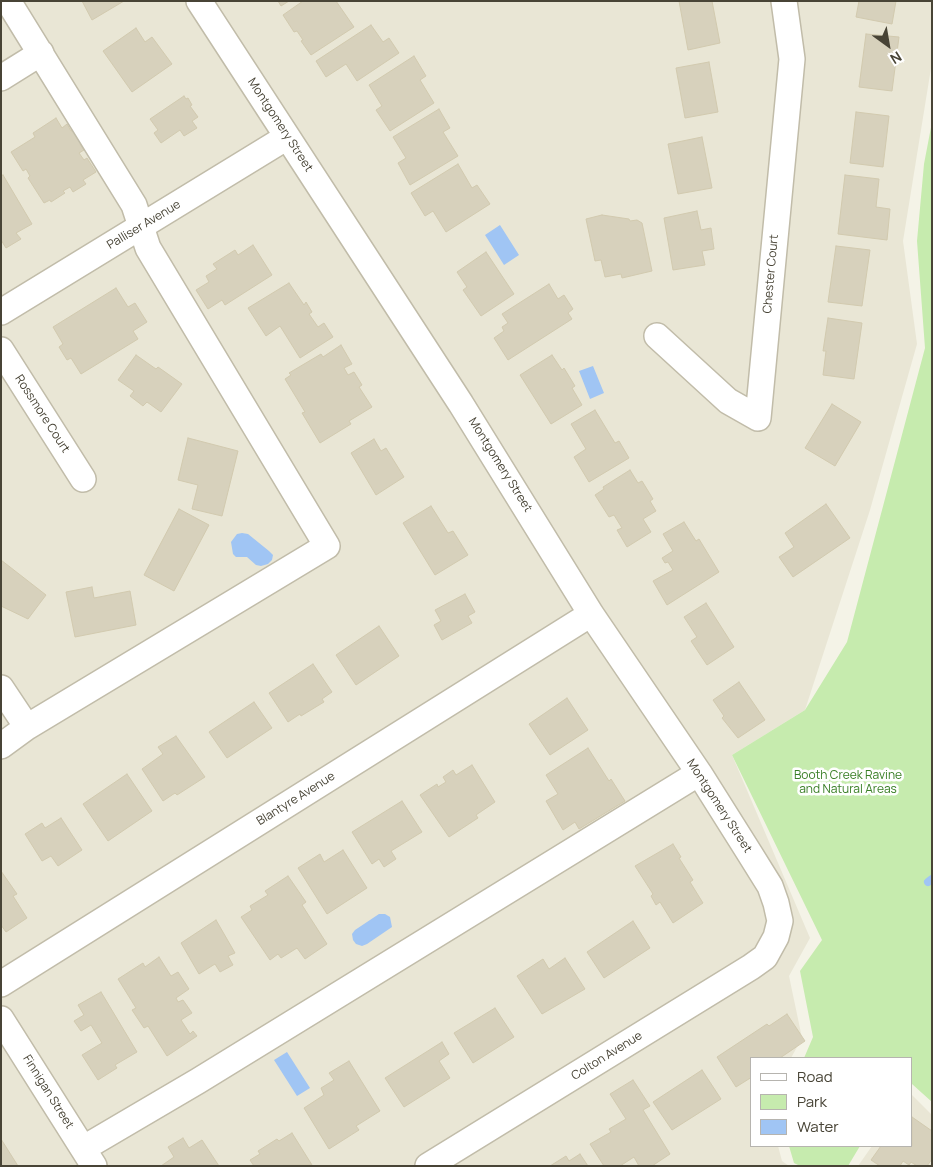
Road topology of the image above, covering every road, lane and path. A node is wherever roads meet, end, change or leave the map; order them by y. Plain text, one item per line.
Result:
1 (8, 1) edge
2 (199, 1) edge
3 (784, 1) edge
4 (40, 53) junction
5 (1, 78) edge
6 (287, 137) junction
7 (141, 226) junction
8 (1, 312) edge
9 (657, 336) dead end
10 (1, 350) edge
11 (83, 479) dead end
12 (591, 614) junction
13 (1, 688) edge
14 (27, 727) junction
15 (1, 746) edge
16 (698, 773) junction
17 (776, 937) joint
18 (1, 984) edge
19 (1, 1019) edge
20 (89, 1157) edge
21 (428, 1166) edge

1 - 4 street
2 - 6 street, Montgomery Street
3 - 9 street, Chester Court
4 - 5 street
4 - 7 street
6 - 7 street, Palliser Avenue
6 - 12 street, Montgomery Street
7 - 8 street, Palliser Avenue
7 - 14 street
10 - 11 street, Rossmore Court
12 - 16 street, Montgomery Street
12 - 18 street, Blantyre Avenue
13 - 14 street
14 - 15 street
16 - 17 street, Montgomery Street
16 - 20 street
17 - 21 street, Colton Avenue
19 - 20 street, Finnigan Street

